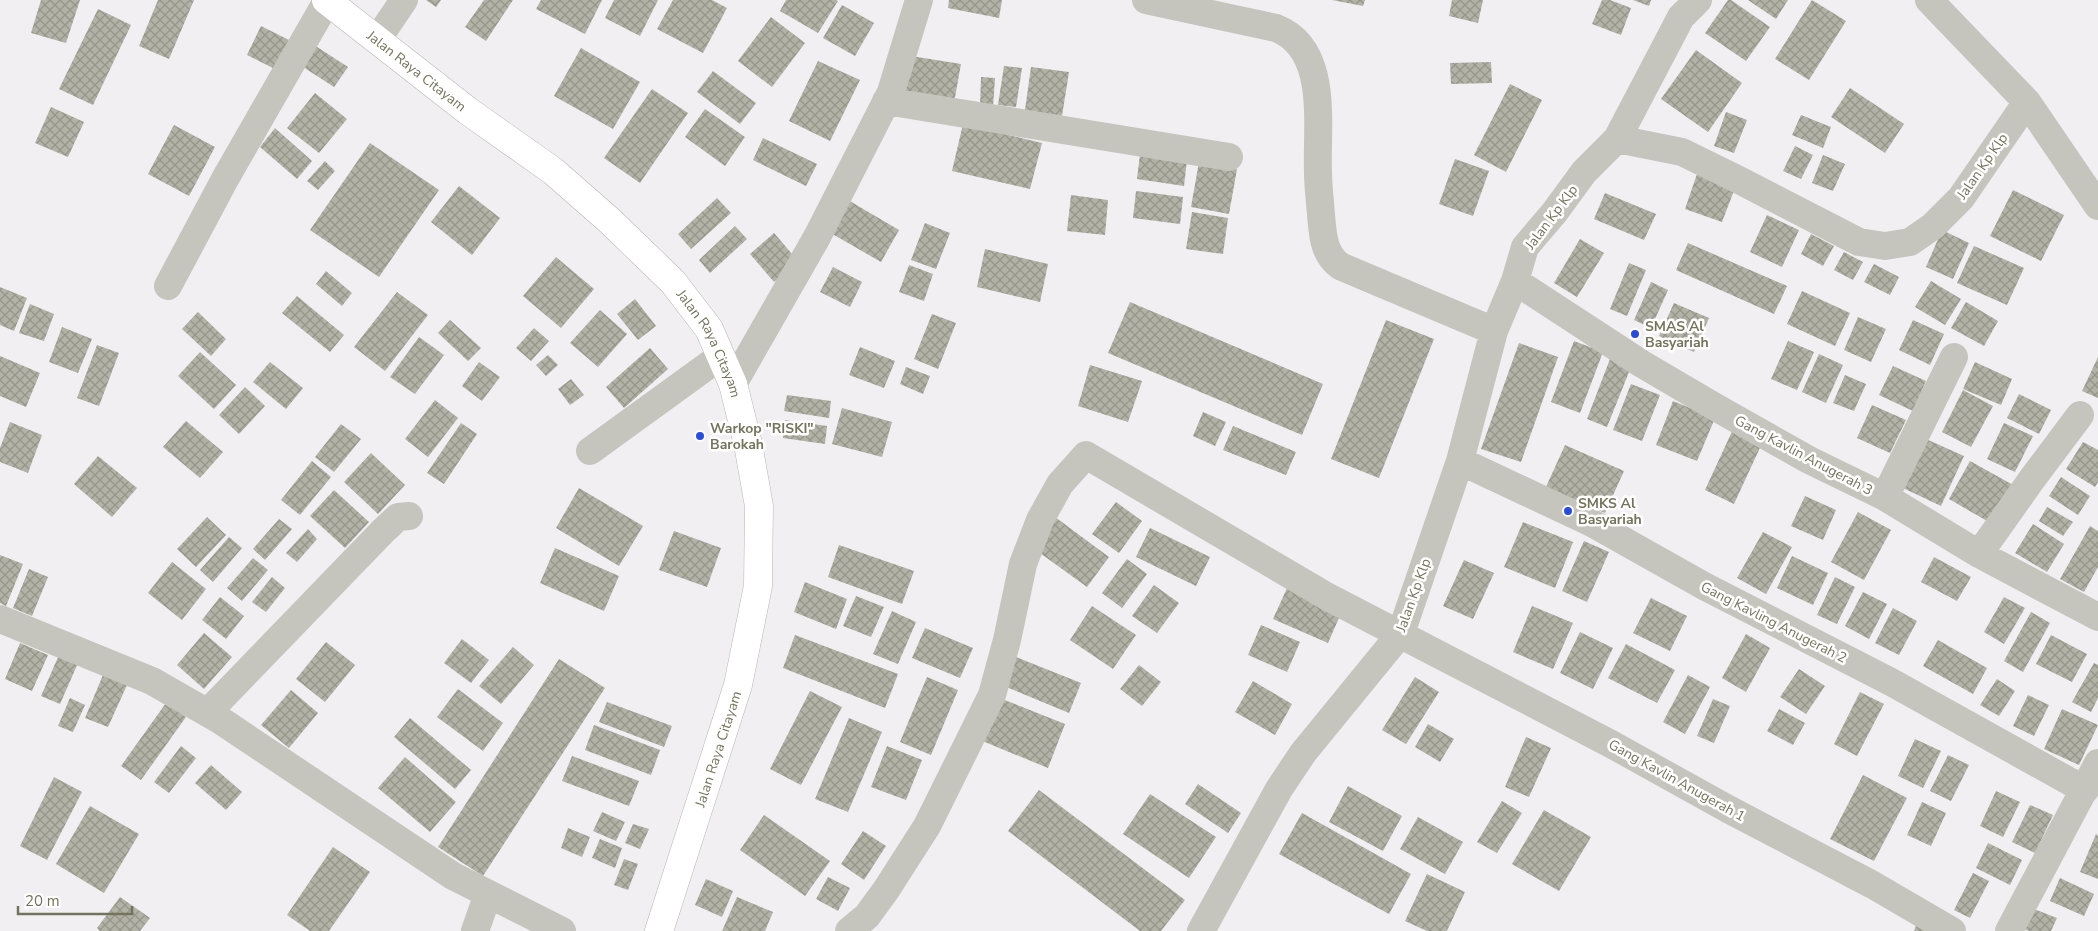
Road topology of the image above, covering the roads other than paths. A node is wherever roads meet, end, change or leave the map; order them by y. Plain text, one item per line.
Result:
1 (404, 0) edge
2 (919, 0) edge
3 (1146, 0) edge
4 (1698, 0) edge
5 (1929, 0) edge
6 (326, 1) edge
7 (377, 40) junction
8 (886, 102) junction
9 (2027, 102) junction
10 (1617, 139) junction
11 (1229, 157) dead end
12 (2098, 206) edge
13 (1516, 281) junction
14 (168, 286) dead end
15 (1494, 331) junction
16 (720, 356) junction
17 (1954, 357) dead end
18 (733, 384) junction
19 (2080, 415) dead end
20 (590, 451) dead end
21 (1460, 461) junction
22 (1884, 498) junction
23 (409, 516) dead end
24 (1979, 554) junction
25 (2098, 617) edge
26 (0, 619) edge
27 (1400, 633) junction
28 (208, 712) junction
29 (2098, 763) edge
30 (2085, 790) junction
31 (488, 894) junction
32 (475, 931) edge
33 (562, 931) edge
34 (659, 931) edge
35 (849, 931) edge
36 (1200, 931) edge
37 (1952, 931) edge
38 (2009, 931) edge

1 - 7 street
2 - 8 street
3 - 15 street
4 - 10 street
5 - 9 street
6 - 7 main road, Jalan Raya Citayam
6 - 14 street
7 - 16 main road, Jalan Raya Citayam
8 - 11 street
8 - 18 street
9 - 10 street, Jalan Kp Klp
9 - 12 street
10 - 13 street, Jalan Kp Klp
13 - 15 street, Jalan Kp Klp
13 - 22 street, Gang Kavlin Anugerah 3
15 - 21 street, Jalan Kp Klp
16 - 18 main road, Jalan Raya Citayam
16 - 20 street
17 - 22 street
18 - 34 main road, Jalan Raya Citayam
19 - 24 street
21 - 27 street, Jalan Kp Klp
21 - 30 street, Gang Kavling Anugerah 2
22 - 24 street, Gang Kavlin Anugerah 3
23 - 28 street
24 - 25 street, Gang Kavlin Anugerah 3
26 - 28 street
27 - 35 street, Gang Kavlin Anugerah 1
27 - 36 street, Jalan Kp Klp
27 - 37 street, Gang Kavlin Anugerah 1
28 - 31 street
29 - 30 street
30 - 38 street
31 - 32 street
31 - 33 street

